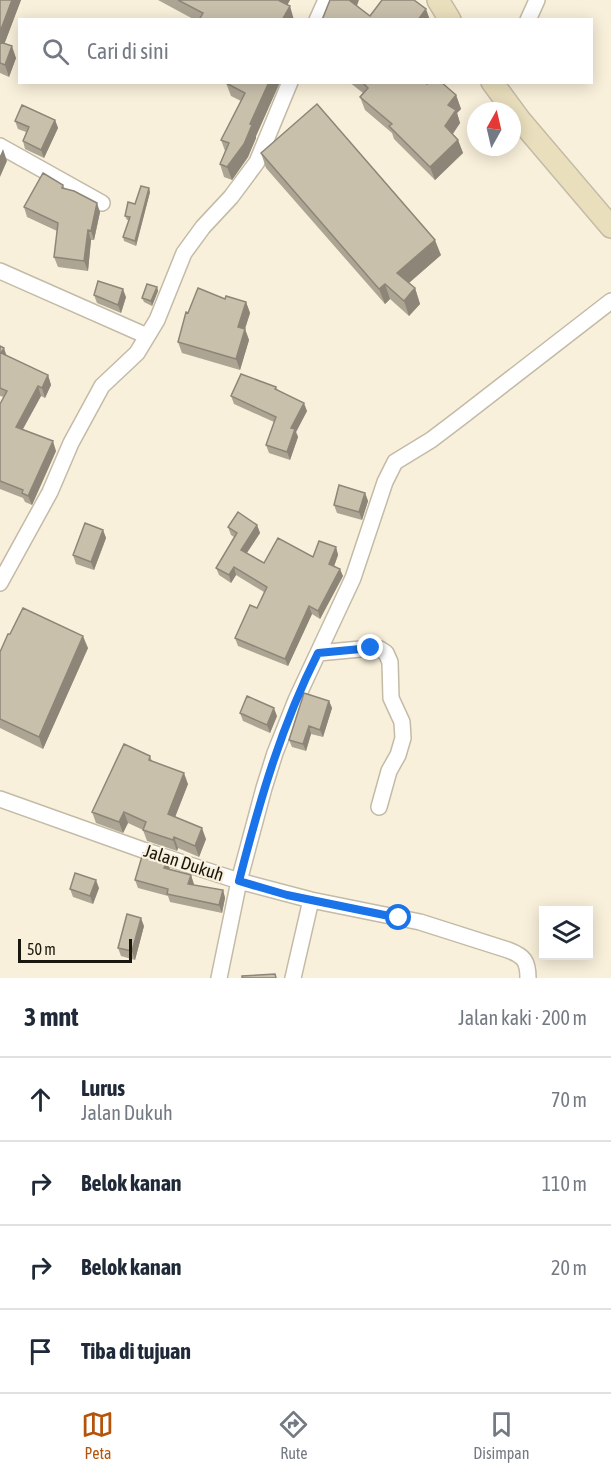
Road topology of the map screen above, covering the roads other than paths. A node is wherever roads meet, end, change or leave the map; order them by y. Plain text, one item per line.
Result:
1 (326, 0) edge
2 (438, 0) edge
3 (537, 0) edge
4 (318, 18) edge
5 (449, 18) edge
6 (529, 18) edge
7 (289, 84) edge
8 (495, 84) edge
9 (0, 146) edge
10 (102, 203) dead end
11 (611, 227) edge
12 (1, 274) edge
13 (611, 301) edge
14 (147, 336) junction
15 (0, 583) edge
16 (318, 653) junction
17 (0, 799) edge
18 (379, 807) dead end
19 (239, 881) junction
20 (311, 900) junction
21 (219, 978) edge
22 (293, 978) edge
23 (528, 978) edge

1 - 4 street
2 - 5 street
3 - 6 street
7 - 14 street
8 - 11 street
9 - 10 street
12 - 14 street
13 - 16 street
14 - 15 street
16 - 18 street
16 - 19 street
17 - 19 street, Jalan Dukuh
19 - 20 street, Jalan Dukuh
19 - 21 street
20 - 22 street
20 - 23 street, Jalan Dukuh

